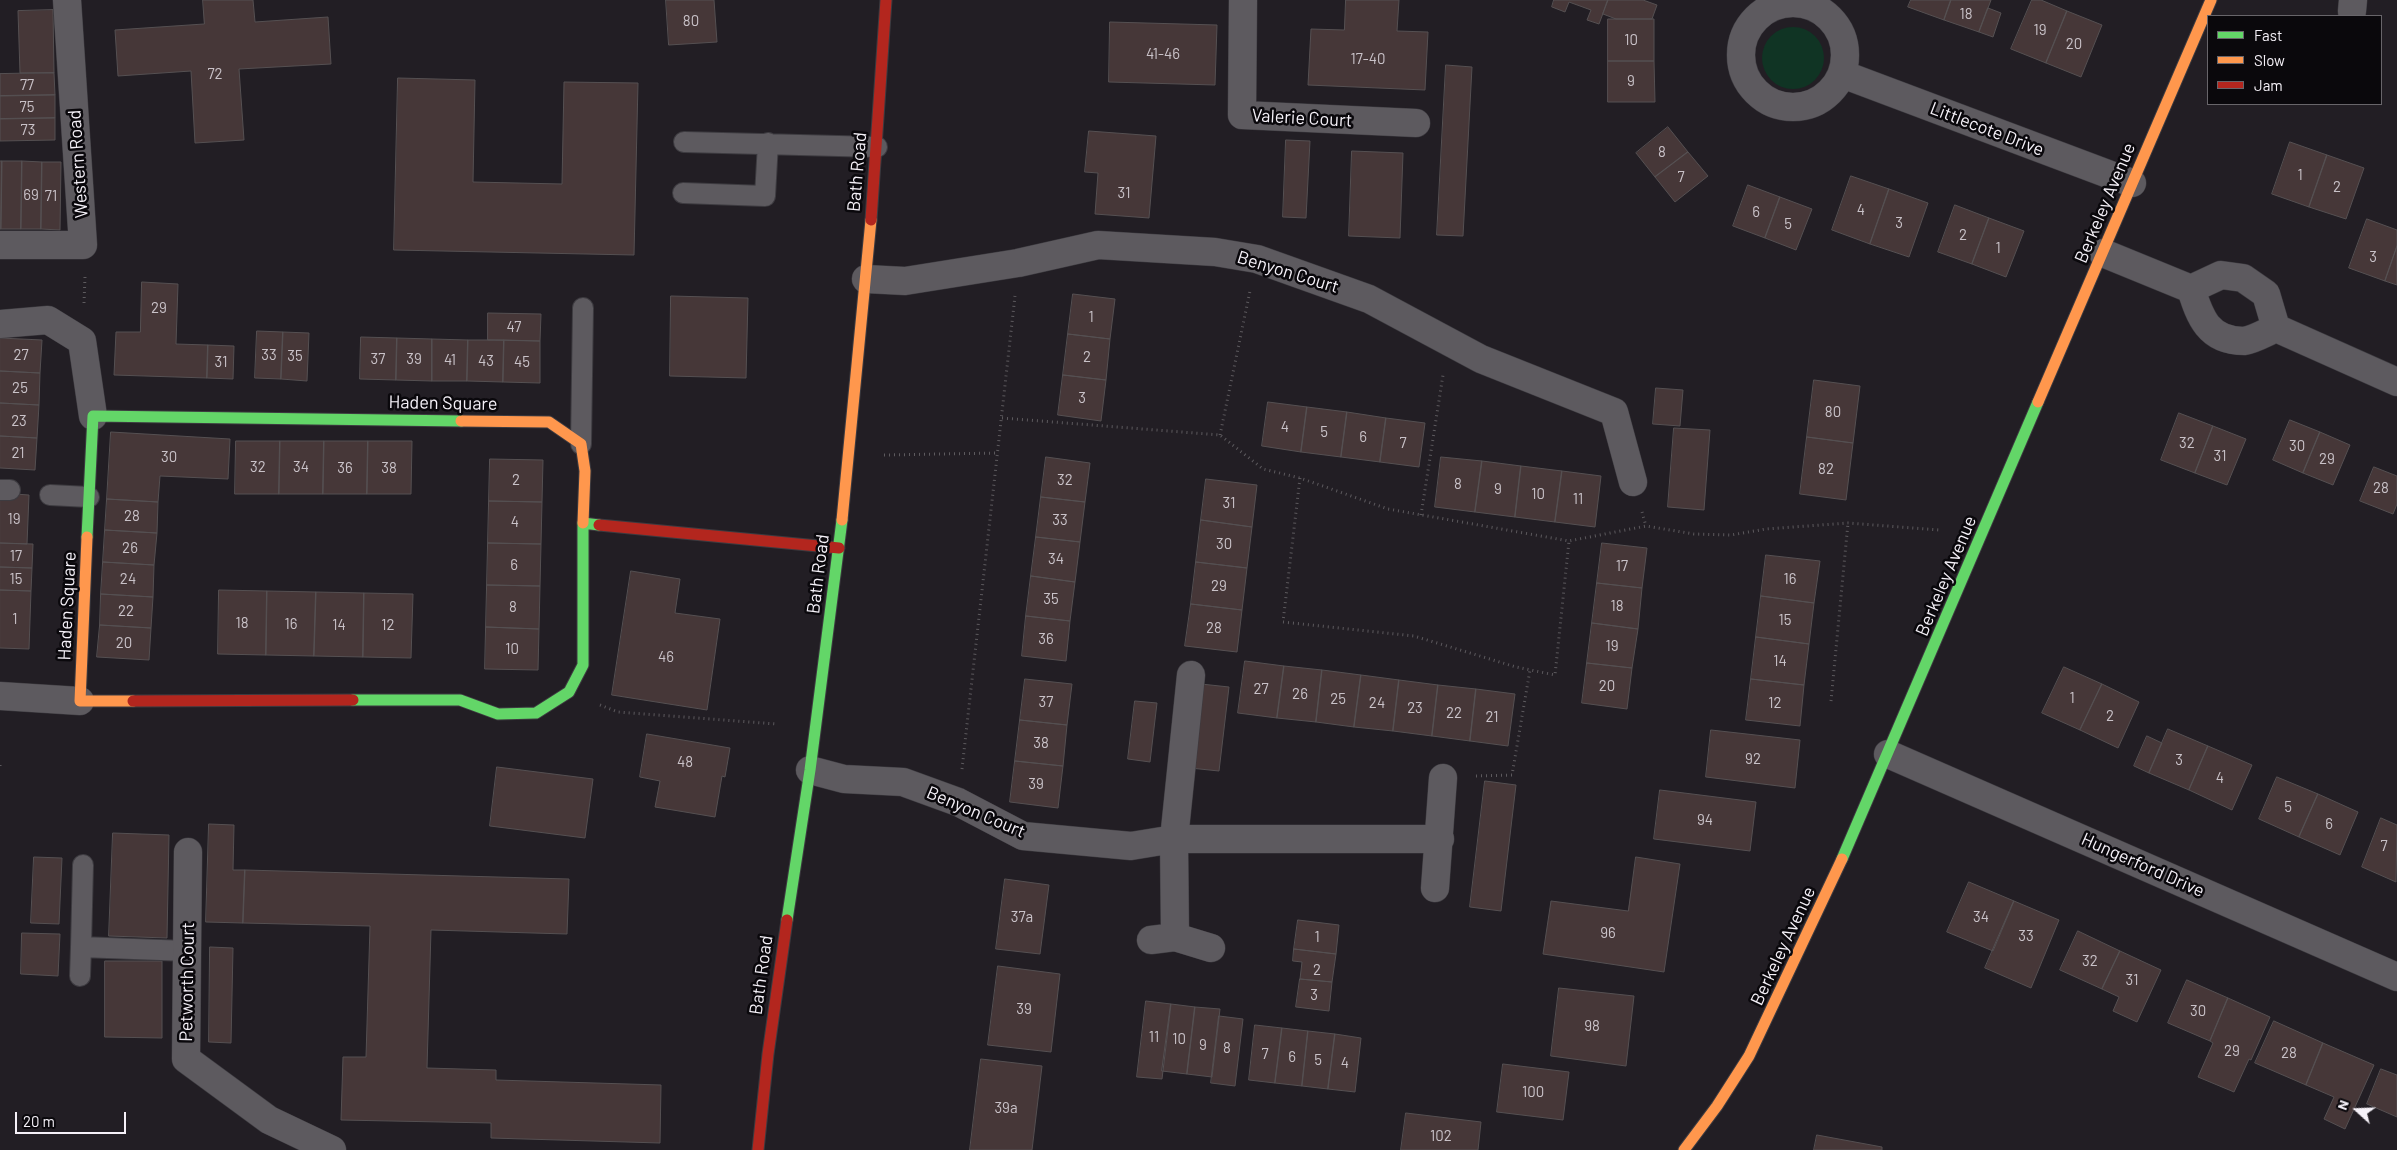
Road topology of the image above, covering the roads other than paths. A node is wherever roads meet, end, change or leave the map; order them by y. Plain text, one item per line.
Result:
1 (67, 0) edge
2 (886, 0) edge
3 (1243, 0) edge
4 (2211, 0) edge
5 (1842, 74) dead end
6 (1416, 123) dead end
7 (684, 142) dead end
8 (768, 143) junction
9 (876, 147) junction
10 (2132, 183) junction
11 (683, 193) dead end
12 (0, 245) edge
13 (2103, 253) junction
14 (866, 279) junction
15 (2191, 289) junction
16 (583, 308) dead end
17 (0, 324) edge
18 (2276, 328) junction
19 (2397, 382) edge
20 (93, 416) junction
21 (581, 444) junction
22 (1633, 482) dead end
23 (50, 495) dead end
24 (89, 497) junction
25 (583, 523) junction
26 (839, 548) junction
27 (1191, 675) dead end
28 (0, 696) edge
29 (80, 701) junction
30 (1888, 754) junction
31 (810, 770) junction
32 (1443, 778) road end
33 (1174, 839) junction
34 (1440, 839) junction
35 (188, 852) dead end
36 (83, 865) dead end
37 (1435, 888) dead end
38 (81, 947) junction
39 (1211, 948) dead end
40 (187, 951) junction
41 (80, 976) dead end
42 (2397, 977) edge
43 (332, 1150) edge
44 (758, 1150) edge
45 (1684, 1150) edge

1 - 12 street, Western Road
2 - 9 main road, Bath Road
3 - 6 street, Valerie Court
4 - 10 main road, Berkeley Avenue
5 - 10 street, Littlecote Drive
7 - 8 lane
8 - 9 lane
8 - 11 lane
9 - 14 main road, Bath Road
10 - 13 main road, Berkeley Avenue
13 - 15 street
13 - 30 main road, Berkeley Avenue
14 - 22 street, Benyon Court
14 - 26 main road, Bath Road
15 - 18 street
15 - 18 street
16 - 21 lane
17 - 20 street
18 - 19 street
20 - 21 main road, Haden Square
20 - 24 main road, Haden Square
21 - 25 main road
23 - 24 lane
24 - 29 main road, Haden Square
25 - 26 main road
25 - 29 main road
26 - 31 main road, Bath Road
27 - 33 street
28 - 29 street
30 - 42 street, Hungerford Drive
30 - 45 main road, Berkeley Avenue
31 - 33 street, Benyon Court
31 - 44 main road, Bath Road
32 - 34 street
33 - 34 street, Benyon Court
33 - 39 street
34 - 37 street
35 - 40 street, Petworth Court
36 - 38 lane
38 - 40 lane
38 - 41 lane
40 - 43 street, Petworth Court

